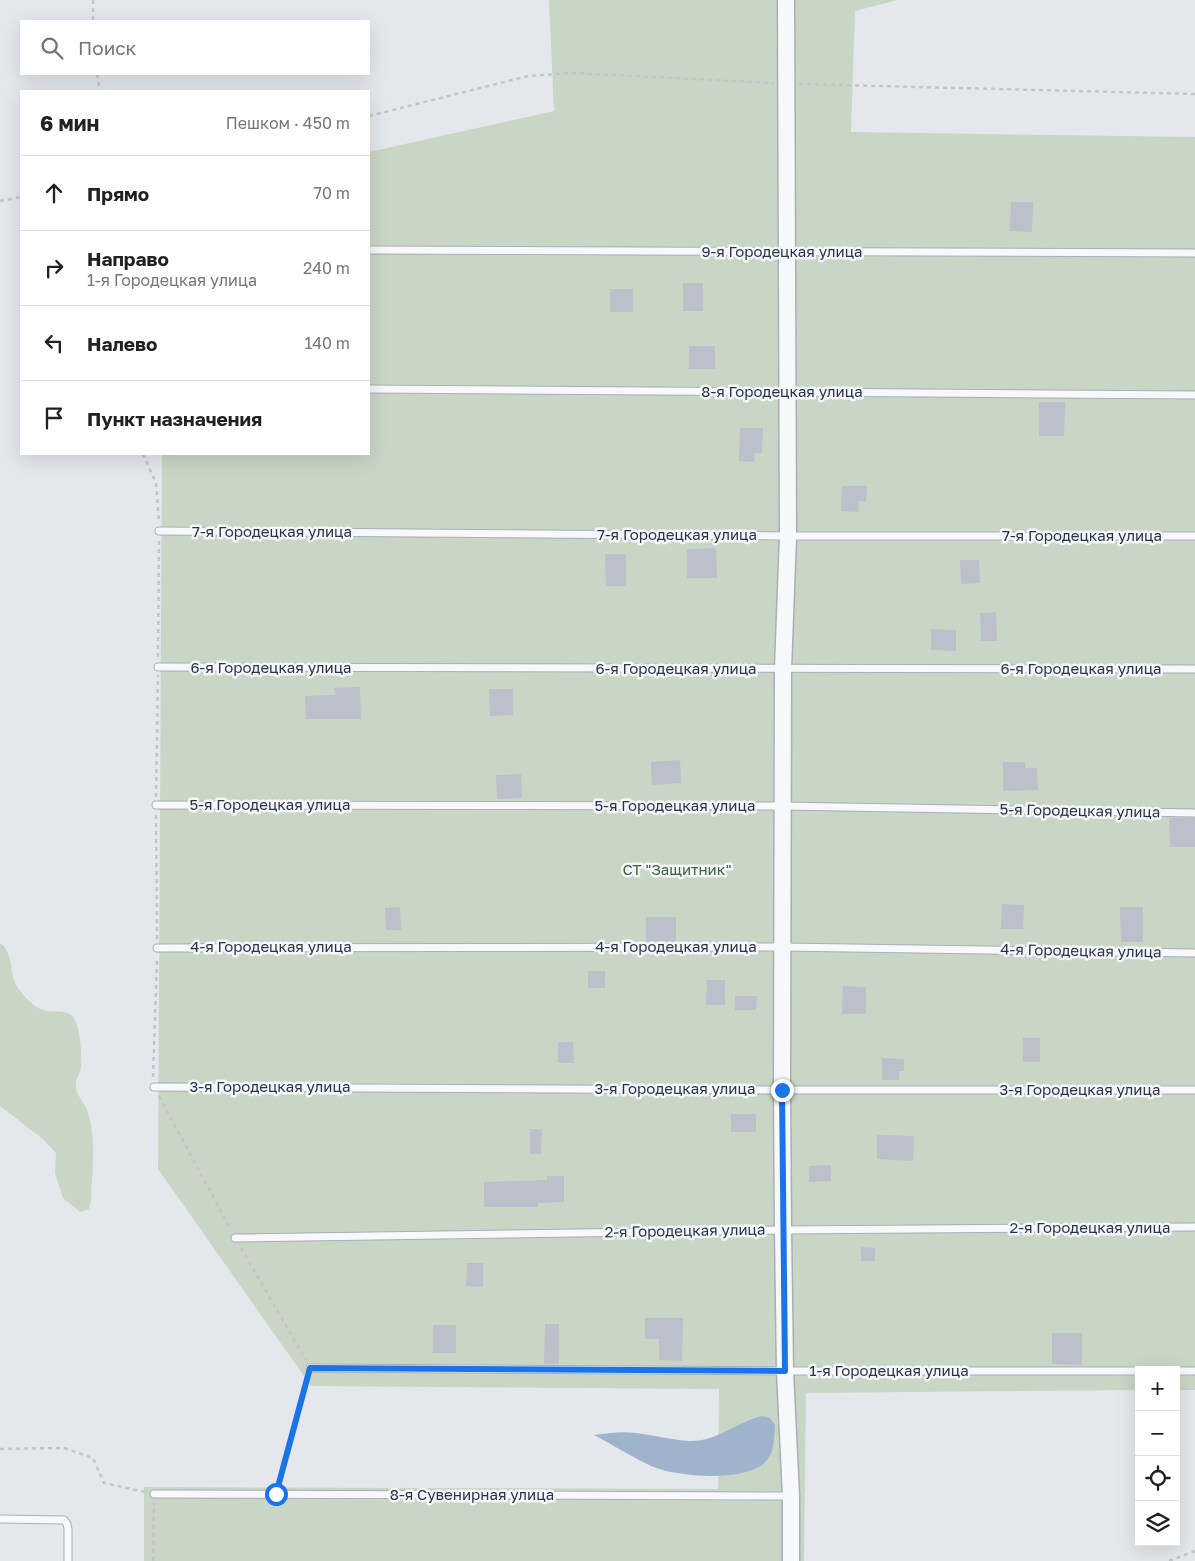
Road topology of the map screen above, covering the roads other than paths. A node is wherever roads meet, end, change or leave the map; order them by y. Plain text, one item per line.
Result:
1 (786, 0) edge
2 (370, 250) edge
3 (787, 252) junction
4 (1195, 253) edge
5 (370, 389) edge
6 (787, 392) junction
7 (1195, 395) edge
8 (159, 531) road end
9 (788, 536) junction
10 (1195, 536) edge
11 (158, 668) road end
12 (783, 669) junction
13 (1195, 669) edge
14 (156, 805) road end
15 (783, 806) junction
16 (1195, 813) edge
17 (783, 947) junction
18 (158, 948) road end
19 (1195, 953) edge
20 (154, 1086) road end
21 (782, 1090) junction
22 (1195, 1090) edge
23 (1195, 1227) edge
24 (782, 1230) junction
25 (235, 1238) road end
26 (310, 1368) road end
27 (1180, 1370) edge
28 (1195, 1370) edge
29 (785, 1371) junction
30 (1135, 1371) edge
31 (154, 1494) road end
32 (791, 1496) junction
33 (0, 1519) edge
34 (68, 1561) edge
35 (791, 1561) edge

1 - 3 street
2 - 3 lane, 9-я Городецкая улица
3 - 4 lane, 9-я Городецкая улица
3 - 6 street
5 - 6 lane, 8-я Городецкая улица
6 - 7 lane, 8-я Городецкая улица
6 - 9 street
8 - 9 lane, 7-я Городецкая улица
9 - 10 lane, 7-я Городецкая улица
9 - 12 street
11 - 12 lane, 6-я Городецкая улица
12 - 13 lane, 6-я Городецкая улица
12 - 15 street
14 - 15 lane, 5-я Городецкая улица
15 - 16 lane, 5-я Городецкая улица
15 - 17 street
17 - 18 lane, 4-я Городецкая улица
17 - 19 lane, 4-я Городецкая улица
17 - 21 street
20 - 21 lane, 3-я Городецкая улица
21 - 22 lane, 3-я Городецкая улица
21 - 24 street
23 - 24 lane, 2-я Городецкая улица
24 - 25 lane, 2-я Городецкая улица
24 - 29 street
26 - 29 lane, 1-я Городецкая улица
27 - 28 lane
29 - 30 lane, 1-я Городецкая улица
29 - 32 street
31 - 32 lane, 8-я Сувенирная улица
32 - 35 street
33 - 34 lane

